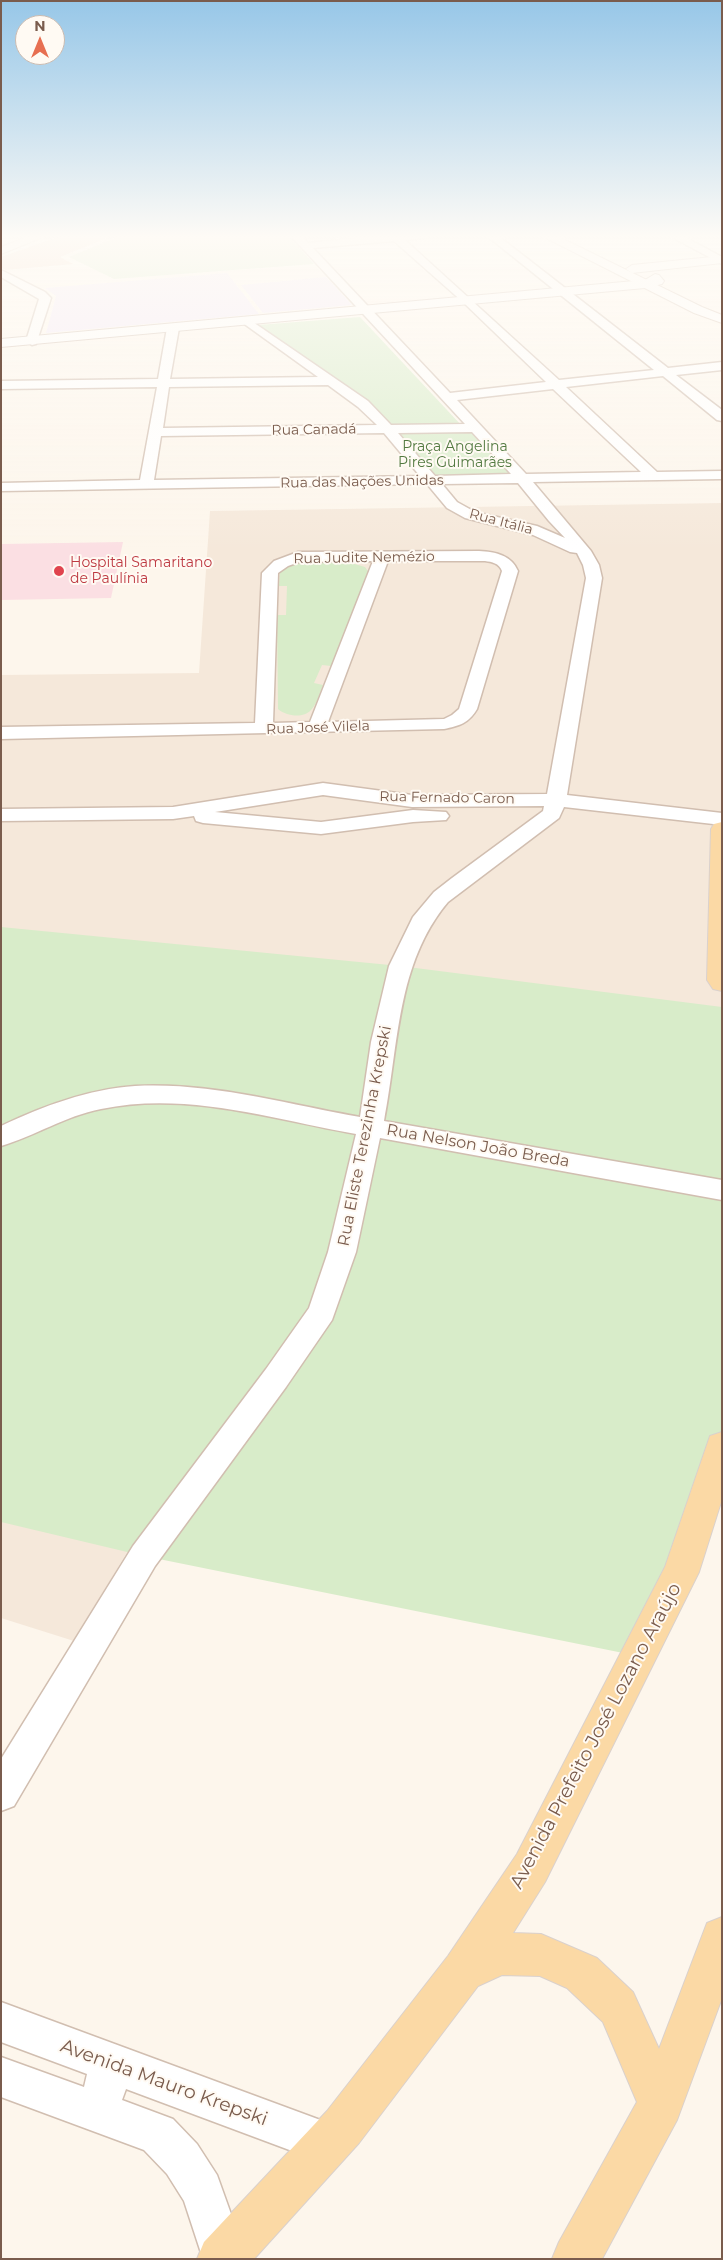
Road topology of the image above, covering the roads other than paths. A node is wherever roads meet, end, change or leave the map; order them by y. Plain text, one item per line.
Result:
1 (38, 340) edge
2 (171, 340) edge
3 (274, 340) edge
4 (394, 340) edge
5 (510, 340) edge
6 (625, 340) edge
7 (32, 341) joint
8 (1, 344) edge
9 (722, 366) edge
10 (664, 372) junction
11 (330, 381) junction
12 (163, 383) junction
13 (1, 385) edge
14 (558, 385) junction
15 (445, 398) junction
16 (722, 417) edge
17 (474, 428) junction
18 (387, 429) junction
19 (154, 432) junction
20 (652, 475) junction
21 (722, 475) edge
22 (523, 480) junction
23 (432, 481) junction
24 (146, 485) junction
25 (1, 487) edge
26 (554, 518) junction
27 (524, 528) junction
28 (586, 554) junction
29 (382, 557) junction
30 (500, 560) joint
31 (317, 728) junction
32 (264, 730) junction
33 (1, 733) edge
34 (290, 794) junction
35 (356, 795) junction
36 (554, 807) junction
37 (174, 813) junction
38 (1, 815) edge
39 (722, 819) edge
40 (357, 823) junction
41 (288, 824) junction
42 (722, 829) edge
43 (721, 833) edge
44 (722, 982) edge
45 (369, 1127) junction
46 (1, 1137) edge
47 (722, 1190) edge
48 (722, 1446) edge
49 (1, 1793) edge
50 (722, 1938) edge
51 (463, 1971) junction
52 (1, 2022) edge
53 (107, 2061) junction
54 (1, 2077) edge
55 (661, 2104) junction
56 (88, 2110) junction
57 (327, 2143) junction
58 (223, 2257) edge
59 (576, 2259) edge

1 - 7 street
2 - 12 street
3 - 11 street, Rua Itália
4 - 15 street
5 - 14 street
6 - 10 street
7 - 8 street
9 - 10 street
10 - 14 street
10 - 16 street
11 - 12 street
11 - 18 street, Rua Itália
12 - 13 street
12 - 19 street
14 - 15 street
14 - 20 street
15 - 17 street
17 - 18 street, Rua Canadá
17 - 22 street
18 - 19 street, Rua Canadá
18 - 23 street, Rua Itália
19 - 24 street
20 - 21 street, Rua das Nações Unidas
20 - 22 street, Rua das Nações Unidas
22 - 23 street, Rua das Nações Unidas
22 - 26 street
23 - 24 street, Rua das Nações Unidas
23 - 27 street, Rua Itália
24 - 25 street, Rua das Nações Unidas
26 - 27 street
26 - 28 street
27 - 28 street, Rua Itália
28 - 36 street
29 - 30 street, Rua Judite Nemézio
29 - 31 street
29 - 32 street, Rua Judite Nemézio
30 - 31 street, Rua José Vilela
31 - 32 street, Rua José Vilela
32 - 33 street, Rua José Vilela
34 - 35 street, Rua Fernado Caron
34 - 37 street, Rua Fernado Caron
34 - 41 street
35 - 36 street, Rua Fernado Caron
35 - 40 street
36 - 39 street, Rua Fernado Caron
36 - 40 street, Rua Fernado Caron
36 - 43 street, Rua Fernado Caron
36 - 45 street, Rua Eliste Terezinha Krepski
37 - 38 street, Rua Fernado Caron
37 - 41 street, Rua Fernado Caron
40 - 41 street, Rua Fernado Caron
42 - 43 main road
43 - 44 main road
45 - 46 street, Rua Nelson João Breda
45 - 47 street, Rua Nelson João Breda
45 - 49 street, Rua Eliste Terezinha Krepski
48 - 51 main road, Avenida Prefeito José Lozano Araújo
50 - 55 main road
51 - 55 main road
51 - 57 main road, Avenida Prefeito José Lozano Araújo
52 - 53 street, Avenida Mauro Krepski
53 - 56 street
53 - 57 street, Avenida Mauro Krepski
54 - 56 street
55 - 59 main road
56 - 58 street
57 - 58 main road, Avenida Prefeito José Lozano Araújo

